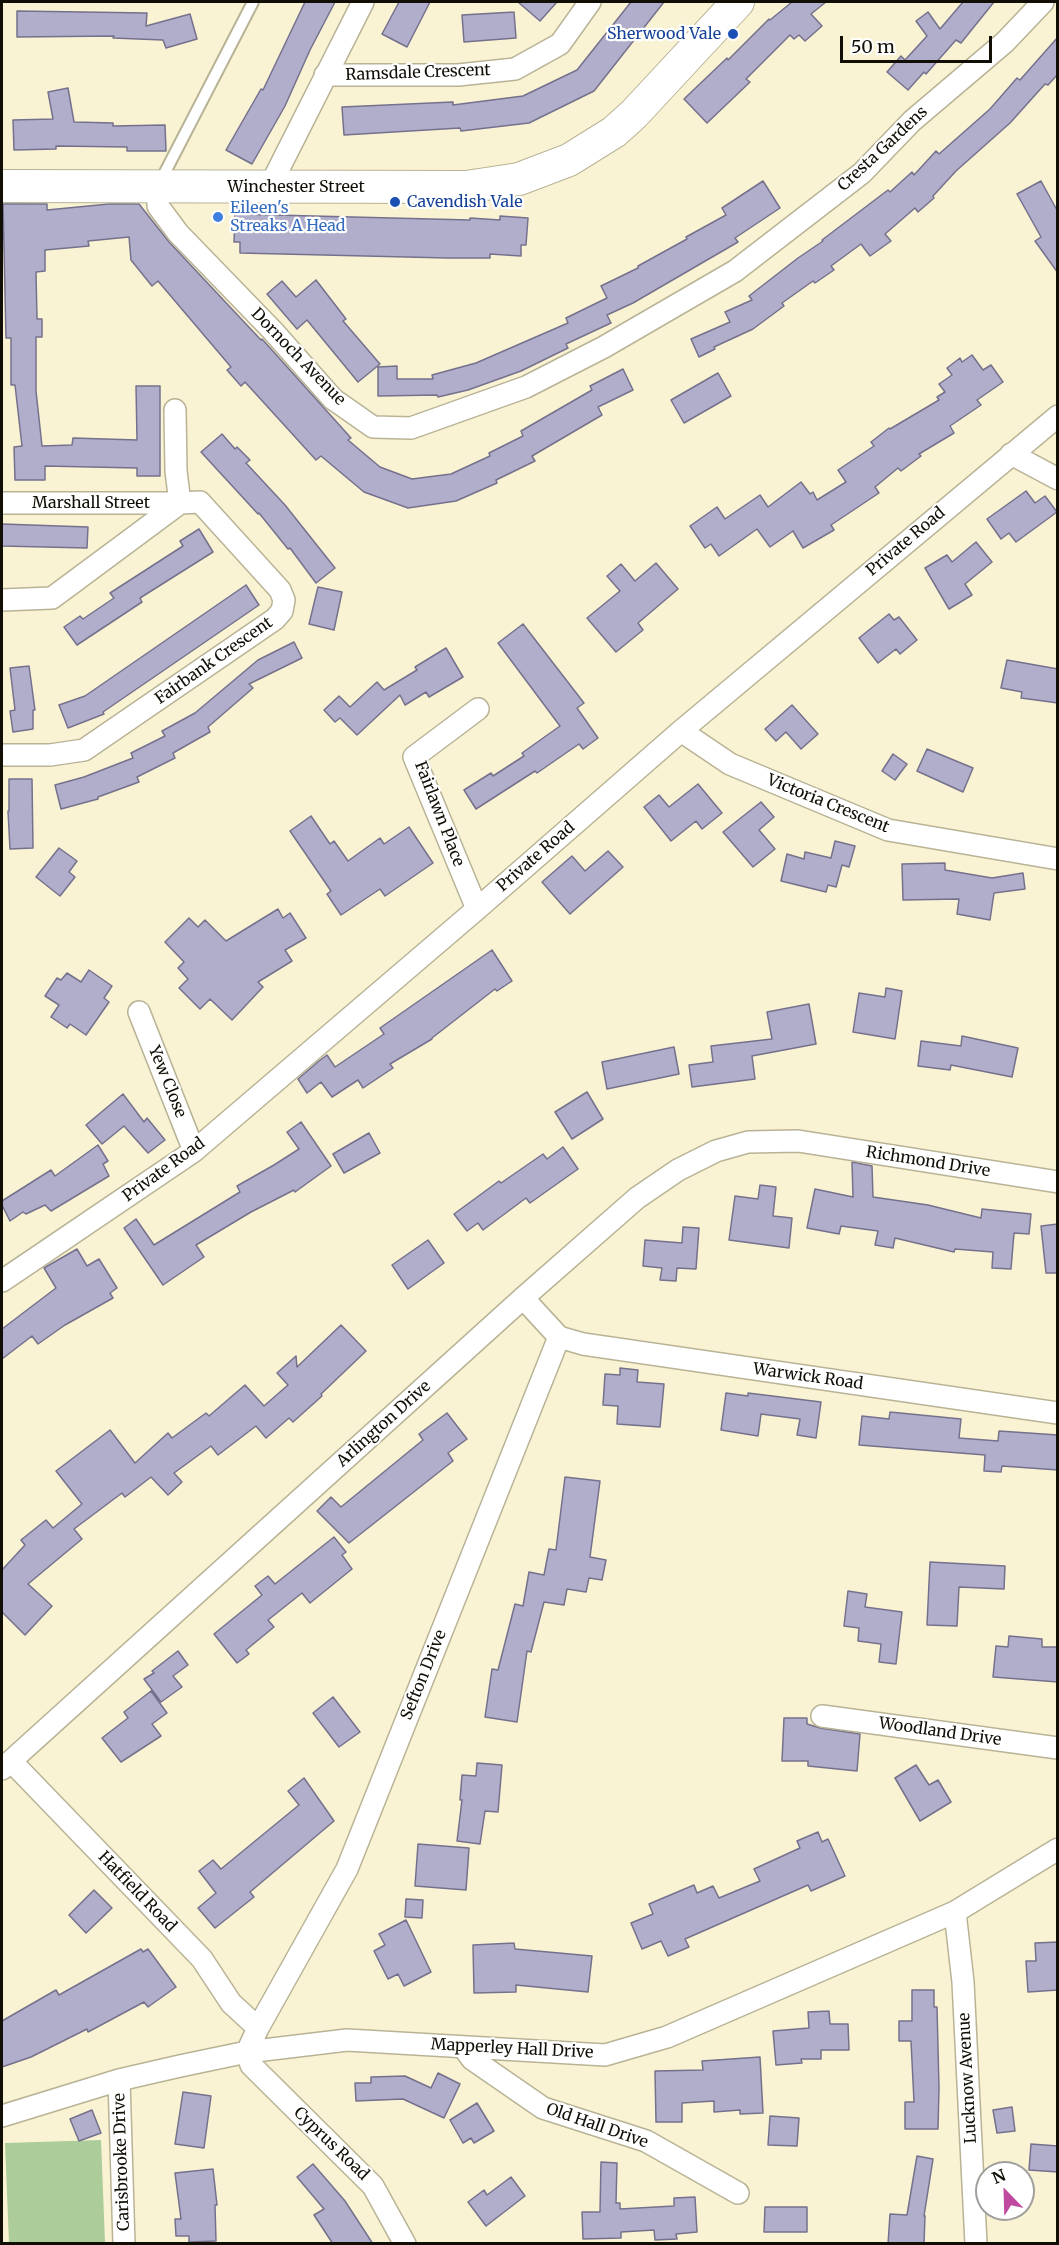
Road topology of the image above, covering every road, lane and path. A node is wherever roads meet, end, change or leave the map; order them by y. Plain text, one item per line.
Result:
1 (253, 2) edge
2 (363, 2) edge
3 (590, 2) edge
4 (738, 2) edge
5 (1043, 2) edge
6 (326, 75) junction
7 (2, 186) edge
8 (158, 187) junction
9 (269, 188) junction
10 (682, 303) joint
11 (175, 410) dead end
12 (1058, 416) edge
13 (1011, 454) junction
14 (1058, 479) edge
15 (2, 503) edge
16 (180, 503) junction
17 (2, 600) edge
18 (478, 710) dead end
19 (681, 731) junction
20 (2, 755) edge
21 (1058, 859) edge
22 (477, 909) junction
23 (139, 1012) dead end
24 (798, 1141) joint
25 (194, 1151) junction
26 (1058, 1182) edge
27 (2, 1281) edge
28 (523, 1298) junction
29 (559, 1337) junction
30 (1058, 1413) edge
31 (822, 1716) dead end
32 (1058, 1748) edge
33 (6, 1765) edge
34 (1058, 1849) edge
35 (955, 1912) junction
36 (258, 2028) junction
37 (463, 2047) junction
38 (247, 2052) junction
39 (119, 2080) junction
40 (2, 2116) edge
41 (738, 2193) dead end
42 (124, 2244) edge
43 (405, 2244) edge
44 (976, 2244) edge

1 - 8 lane
2 - 6 street
3 - 6 street, Ramsdale Crescent
4 - 9 street, Winchester Street
5 - 10 street, Cresta Gardens
6 - 9 street
7 - 8 street, Winchester Street
8 - 9 street, Winchester Street
8 - 10 street, Dornoch Avenue
11 - 16 street
12 - 13 street, Private Road
13 - 14 street
13 - 19 street, Private Road
15 - 16 street, Marshall Street
16 - 17 street
16 - 20 street, Fairbank Crescent
18 - 22 street, Fairlawn Place
19 - 21 street, Victoria Crescent
19 - 22 street, Private Road
22 - 25 street, Private Road
23 - 25 street, Yew Close
24 - 26 street, Richmond Drive
24 - 28 street, Arlington Drive
25 - 27 street, Private Road
28 - 29 street
28 - 33 street, Arlington Drive
29 - 30 street, Warwick Road
29 - 36 street, Sefton Drive
31 - 32 street, Woodland Drive
33 - 36 street, Hatfield Road
34 - 35 street, Mapperley Hall Drive
35 - 37 street, Mapperley Hall Drive
35 - 44 street, Lucknow Avenue
36 - 38 street, Sefton Drive
37 - 38 street, Mapperley Hall Drive
37 - 41 street, Old Hall Drive
38 - 39 street, Mapperley Hall Drive
38 - 43 street, Cyprus Road
39 - 40 street, Mapperley Hall Drive
39 - 42 street, Carisbrooke Drive

